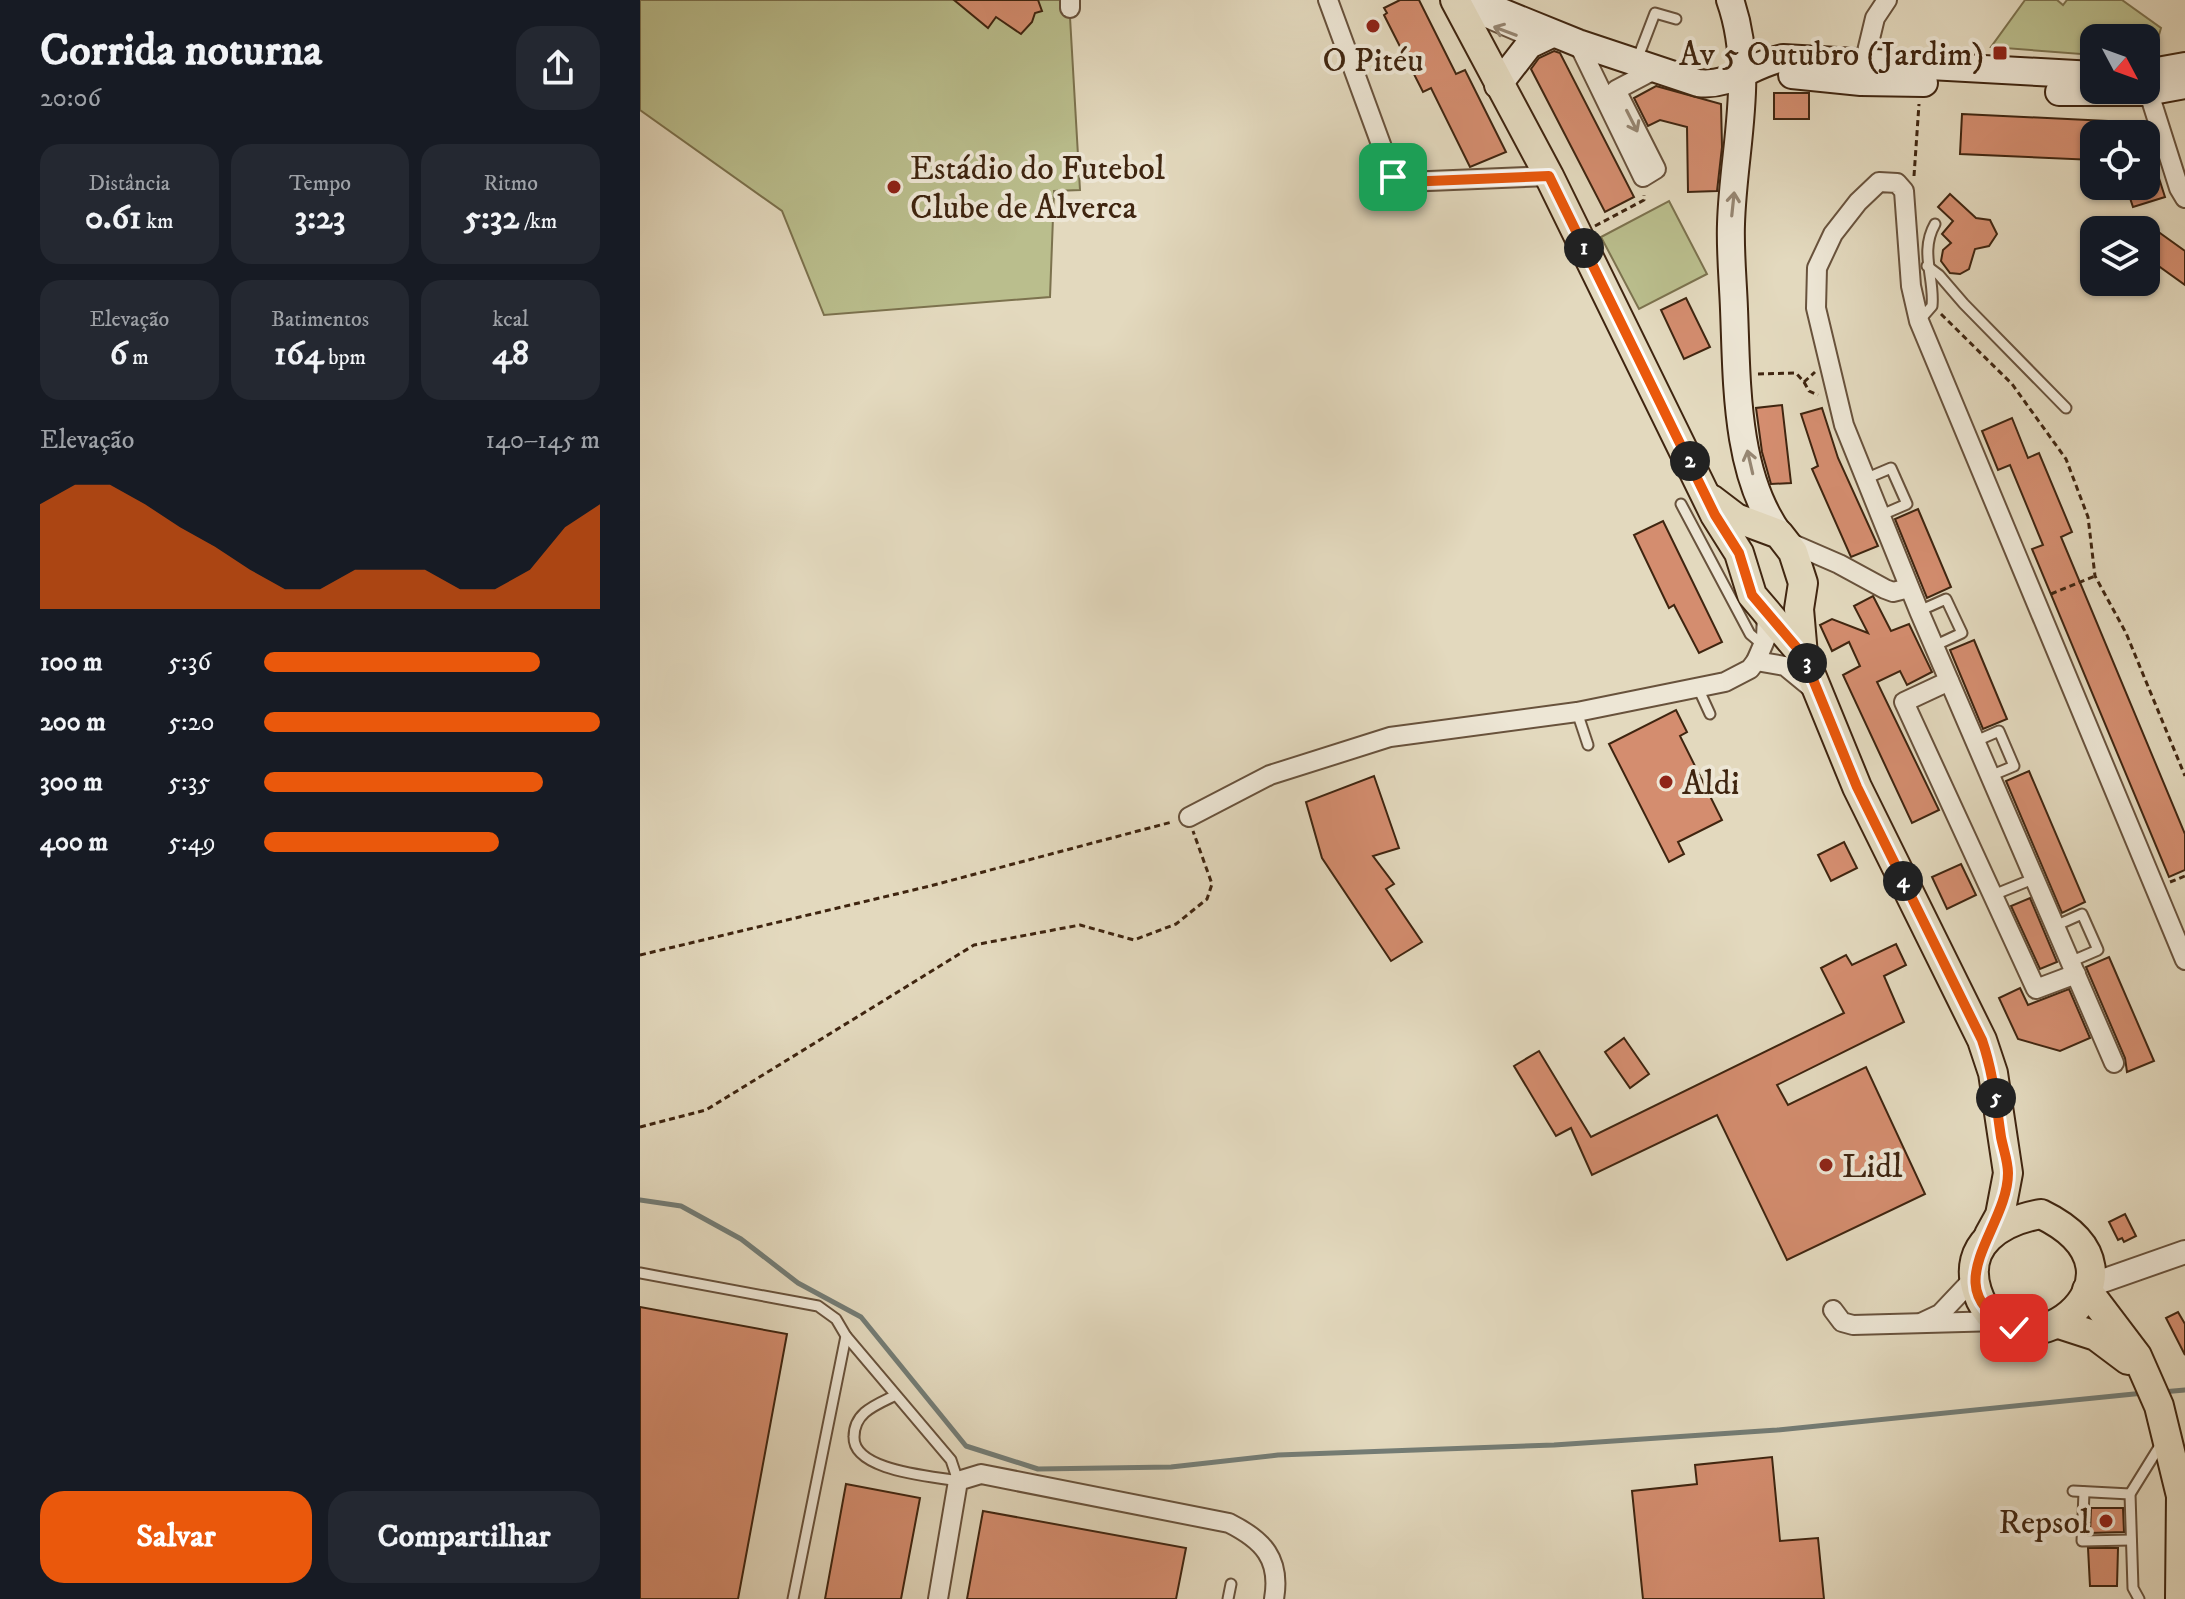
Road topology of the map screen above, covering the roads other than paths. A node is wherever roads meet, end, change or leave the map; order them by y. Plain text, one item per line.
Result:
1 (1328, 0) edge
2 (1730, 0) edge
3 (1887, 0) edge
4 (1462, 4) edge
5 (1676, 19) dead end
6 (1552, 34) junction
7 (1578, 43) junction
8 (2185, 66) edge
9 (1645, 67) junction
10 (1862, 72) junction
11 (1744, 74) junction
12 (2080, 75) edge
13 (2160, 77) edge
14 (2160, 84) edge
15 (1498, 85) junction
16 (2185, 85) edge
17 (2080, 93) edge
18 (2153, 104) edge
19 (1549, 176) junction
20 (2185, 198) edge
21 (1935, 224) dead end
22 (1927, 266) junction
23 (1919, 321) junction
24 (2066, 408) dead end
25 (1865, 479) junction
26 (1695, 500) junction
27 (1879, 516) junction
28 (1711, 532) junction
29 (1774, 534) junction
30 (1739, 553) junction
31 (1839, 564) junction
32 (1909, 588) junction
33 (1786, 606) junction
34 (1919, 611) junction
35 (1934, 646) junction
36 (1759, 653) junction
37 (1949, 681) junction
38 (1699, 690) junction
39 (1820, 695) junction
40 (1577, 712) junction
41 (1710, 714) dead end
42 (1976, 741) junction
43 (1588, 745) dead end
44 (1990, 776) junction
45 (1189, 817) road end
46 (2033, 879) junction
47 (1991, 896) junction
48 (2055, 926) junction
49 (2185, 960) edge
50 (2073, 968) junction
51 (2114, 1063) dead end
52 (2008, 1173) junction
53 (2041, 1214) junction
54 (1989, 1235) junction
55 (2185, 1252) edge
56 (2087, 1256) junction
57 (2155, 1262) junction
58 (640, 1273) edge
59 (1975, 1277) junction
60 (2088, 1288) junction
61 (1833, 1310) dead end
62 (2000, 1321) junction
63 (1918, 1324) junction
64 (2059, 1324) junction
65 (846, 1336) junction
66 (896, 1395) junction
67 (2156, 1398) junction
68 (2167, 1435) junction
69 (2180, 1465) edge
70 (958, 1481) junction
71 (2130, 1494) junction
72 (2131, 1540) junction
73 (1231, 1584) dead end
74 (793, 1599) edge
75 (938, 1599) edge
76 (1228, 1599) edge
77 (1274, 1599) edge
78 (2139, 1599) edge
79 (2180, 1599) edge

1 - 19 street
2 - 11 main road
3 - 10 street
6 -> 4 main road
4 - 15 main road
5 - 9 lane
6 - 7 main road
6 - 15 main road
7 - 9 main road
9 -> 7 street
8 - 13 main road
9 - 11 main road
10 - 11 main road
10 - 12 main road
10 - 17 main road
29 -> 11 main road
14 - 16 main road
15 - 19 main road
18 - 20 street
19 - 26 main road
21 - 22 lane
22 - 23 lane
22 - 24 lane
23 - 25 street
23 - 49 street
25 - 27 street
25 - 27 lane
26 - 28 main road
26 - 29 main road
27 - 32 street
28 - 30 main road
28 - 36 lane
29 - 30 main road
29 - 31 street
29 - 33 main road
30 - 33 main road
31 - 32 street
31 - 33 street
32 - 34 street
33 - 36 street
33 - 39 main road
34 - 35 street
34 - 35 lane
35 - 37 street
36 - 38 street
36 - 39 street
37 - 42 street
37 - 47 street
38 - 40 street
38 - 41 lane
39 - 52 main road
40 - 43 lane
40 - 45 street
42 - 44 street
42 - 44 lane
44 - 46 street
46 - 47 lane
46 - 48 street
47 - 50 street
48 - 50 street
48 - 50 lane
50 - 51 street
52 - 53 main road
52 - 54 main road
53 - 54 main road
53 - 56 main road
54 - 59 main road
55 - 57 street
56 - 57 street
56 - 60 main road
57 - 60 street
58 - 65 lane
59 - 62 main road
59 - 63 street
60 - 64 main road
60 - 67 main road
61 - 63 street
62 - 63 street
62 - 64 main road
64 - 67 main road
65 - 66 lane
65 - 74 lane
66 - 70 lane
66 - 70 lane
67 - 68 main road
68 - 69 main road
68 - 71 lane
69 - 79 main road
70 - 75 street
70 - 77 street
71 - 72 lane
71 - 72 lane
72 - 78 lane
73 - 76 lane

